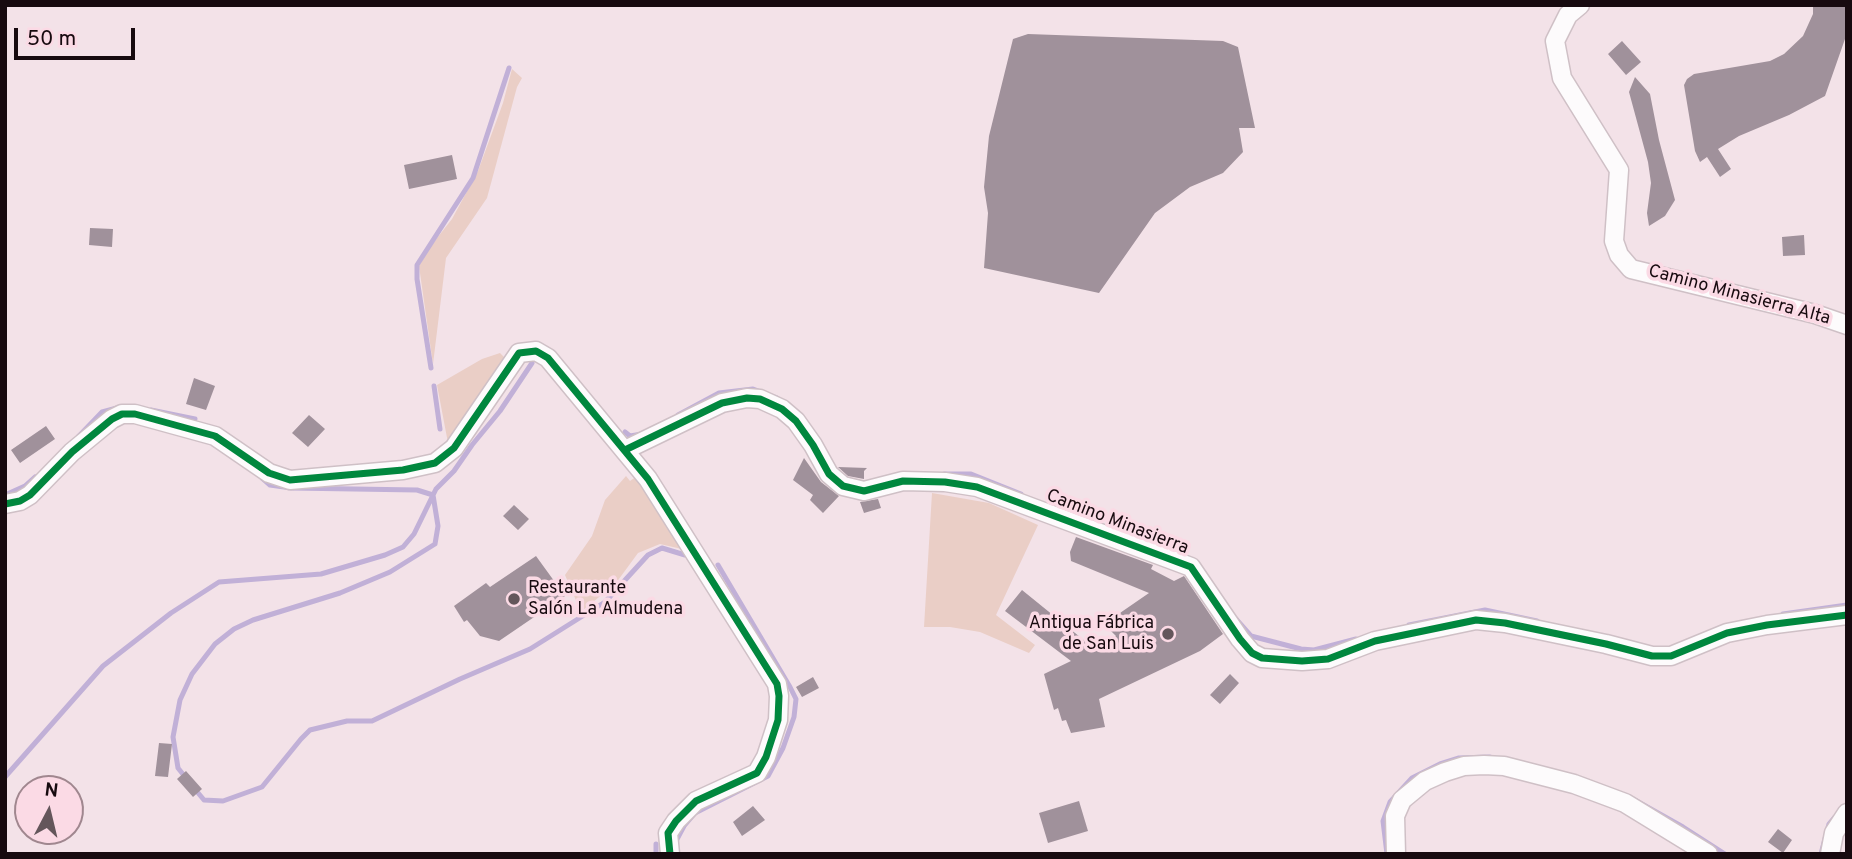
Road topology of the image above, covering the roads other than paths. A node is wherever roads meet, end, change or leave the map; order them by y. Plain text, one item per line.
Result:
1 (1580, 5) edge
2 (1847, 325) edge
3 (625, 450) junction
4 (5, 504) edge
5 (1847, 615) edge
6 (1847, 813) edge
7 (670, 854) edge
8 (1396, 854) edge
9 (1707, 854) edge
10 (1830, 854) edge

1 - 2 street, Camino Minasierra Alta
3 - 4 street
3 - 5 street, Camino Minasierra
3 - 7 street
6 - 10 street
8 - 9 street

